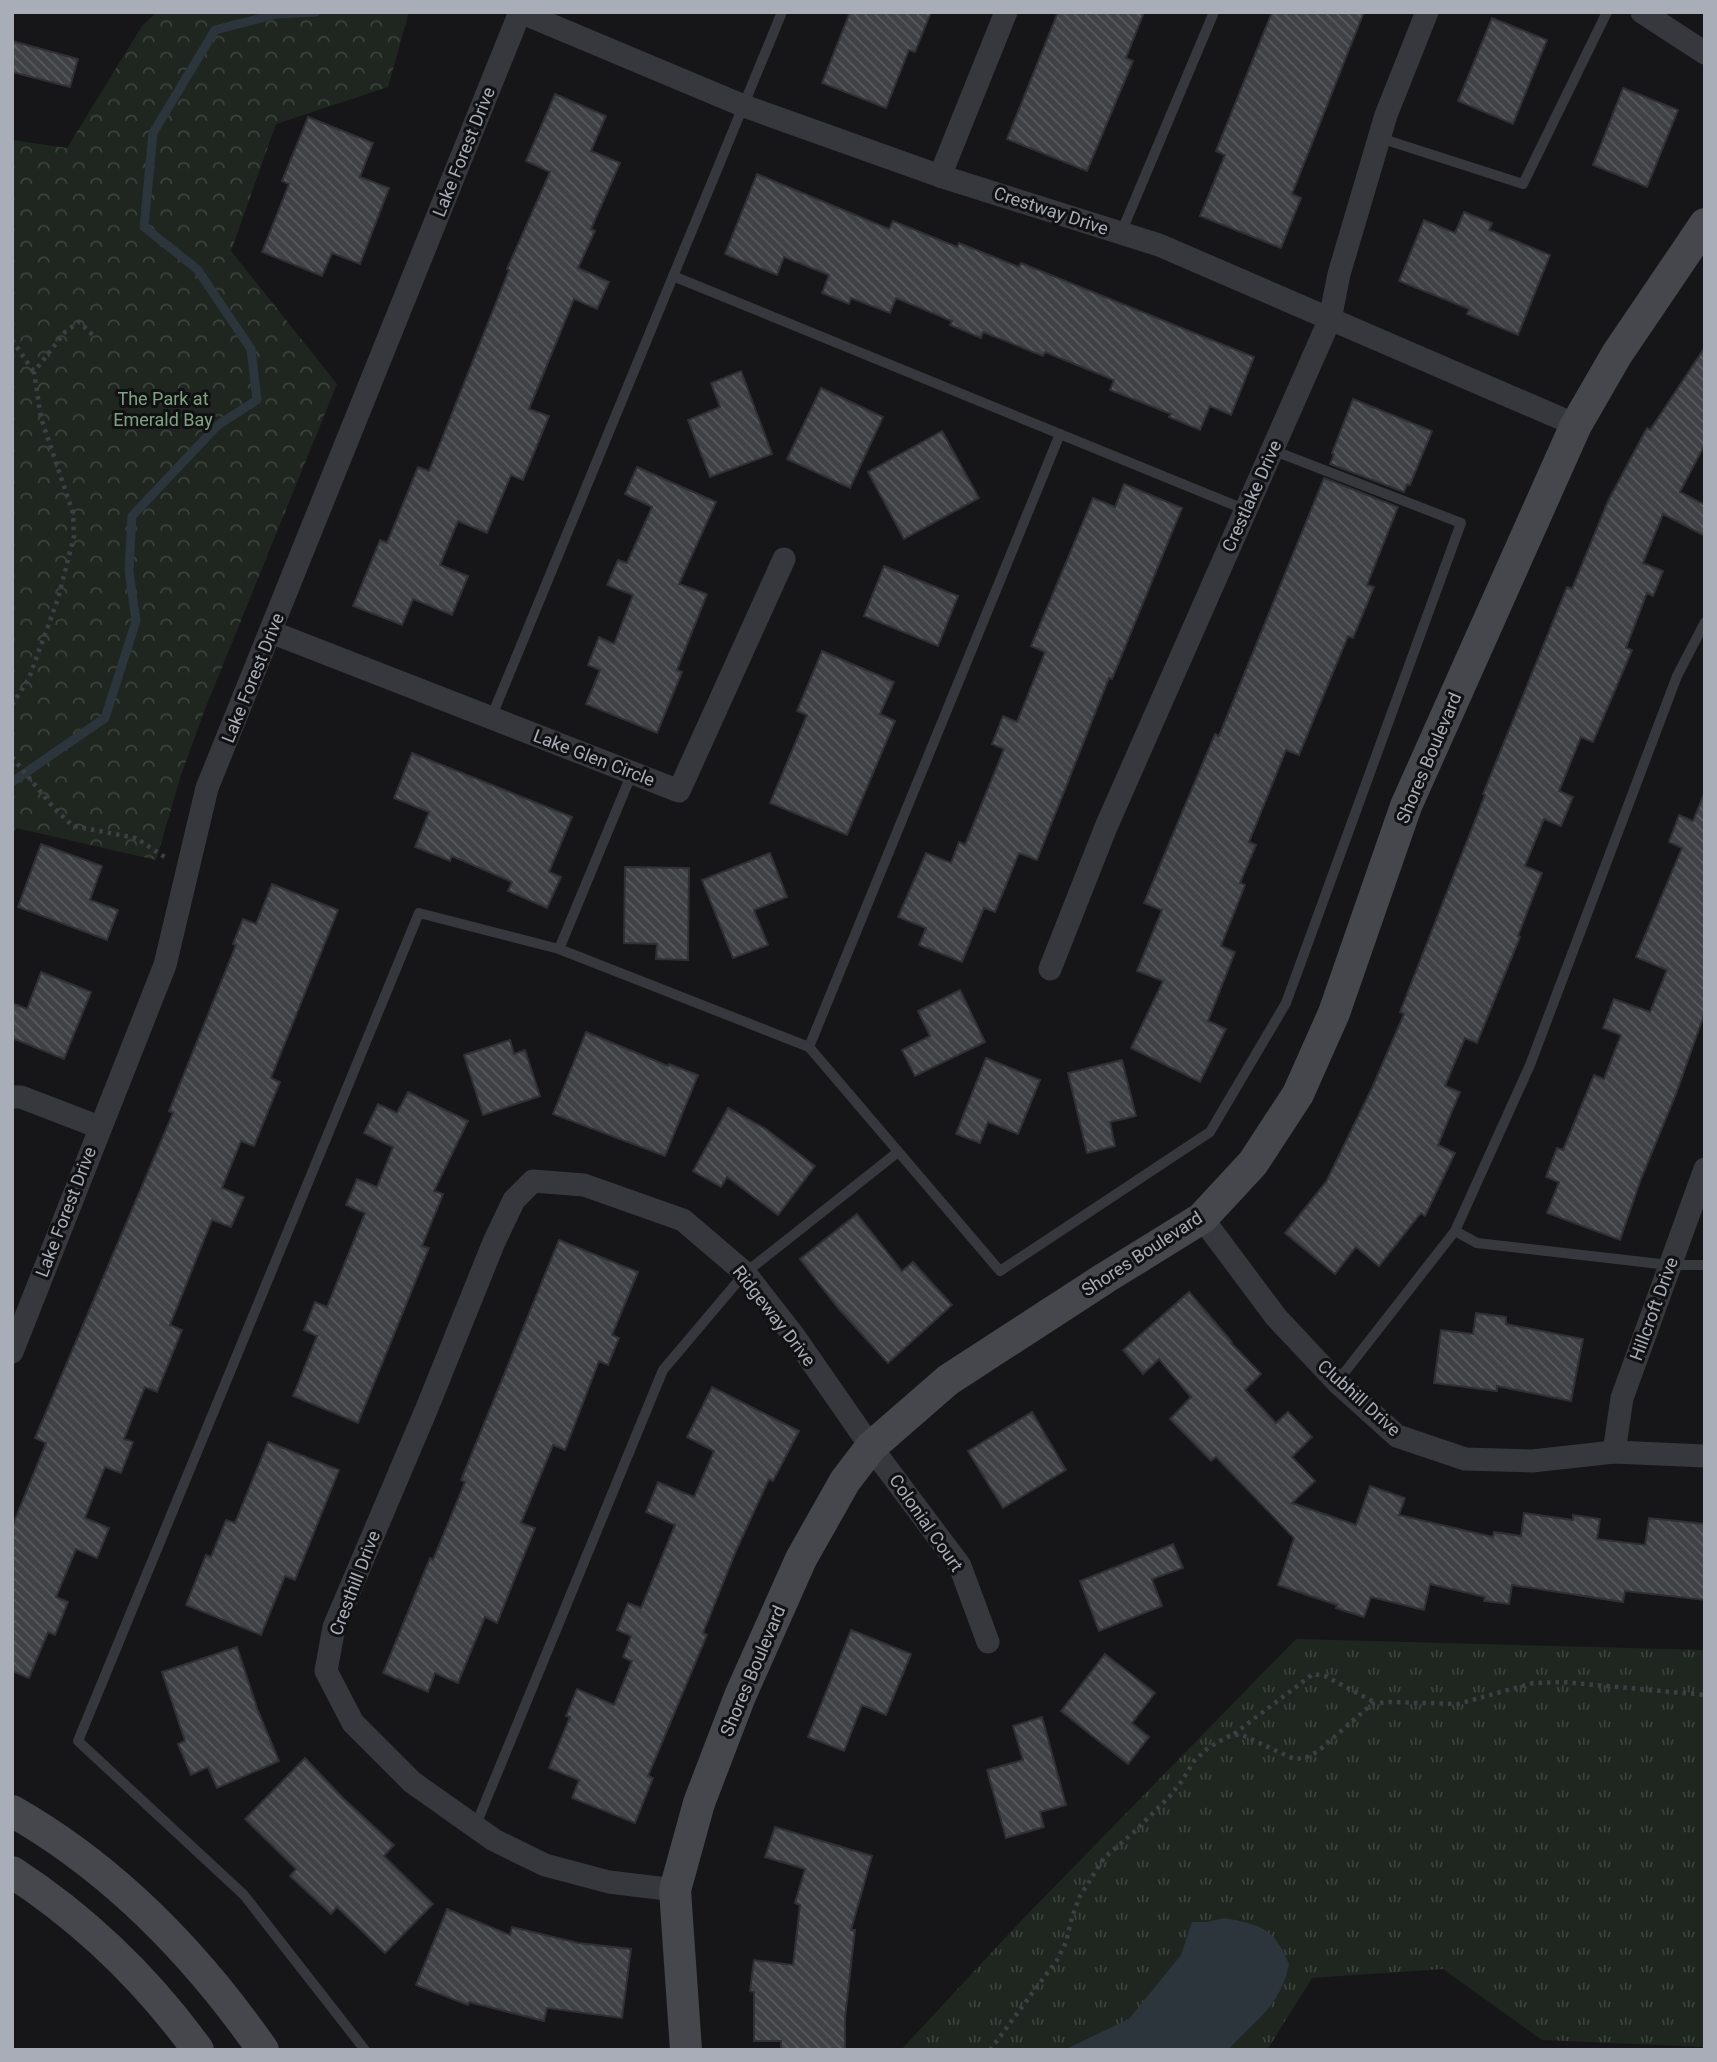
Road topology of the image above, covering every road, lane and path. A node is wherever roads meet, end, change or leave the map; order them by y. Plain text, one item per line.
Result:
1 (520, 12) edge
2 (782, 12) edge
3 (1006, 12) edge
4 (1214, 12) edge
5 (1427, 12) edge
6 (1607, 12) edge
7 (1642, 12) edge
8 (1705, 53) edge
9 (744, 106) junction
10 (1380, 138) junction
11 (940, 176) junction
12 (1705, 225) edge
13 (1121, 233) junction
14 (673, 276) junction
15 (1330, 319) junction
16 (95, 337) dead end
17 (12, 341) edge
18 (34, 372) junction
19 (1576, 425) junction
20 (1060, 434) junction
21 (1272, 450) junction
22 (1246, 510) junction
23 (784, 559) dead end
24 (1705, 622) edge
25 (271, 632) junction
26 (12, 705) edge
27 (491, 718) junction
28 (12, 757) edge
29 (632, 774) junction
30 (167, 859) dead end
31 (559, 949) junction
32 (1050, 970) dead end
33 (808, 1048) junction
34 (12, 1097) edge
35 (99, 1126) junction
36 (898, 1152) junction
37 (1705, 1169) edge
38 (533, 1181) joint
39 (1202, 1218) junction
40 (1455, 1231) junction
41 (1669, 1265) junction
42 (1705, 1265) edge
43 (745, 1273) junction
44 (12, 1352) edge
45 (1337, 1382) junction
46 (871, 1447) junction
47 (1614, 1452) junction
48 (1705, 1456) edge
49 (988, 1642) dead end
50 (1705, 1695) edge
51 (1377, 1704) junction
52 (1232, 1736) junction
53 (12, 1811) edge
54 (475, 1826) junction
55 (12, 1872) edge
56 (675, 1890) junction
57 (198, 2050) edge
58 (263, 2050) edge
59 (365, 2050) edge
60 (686, 2050) edge
61 (990, 2050) edge

1 - 9 street, Crestway Drive
1 - 25 street, Lake Forest Drive
2 - 9 lane
3 - 11 street
4 - 13 lane
5 - 10 street, Crestlake Drive
6 - 10 lane
7 - 8 street
9 - 11 street, Crestway Drive
9 - 14 lane
10 - 15 street, Crestlake Drive
11 - 13 street, Crestway Drive
12 - 19 street, Shores Boulevard
13 - 15 street, Crestway Drive
14 - 20 lane
14 - 27 lane
15 - 19 street, Crestway Drive
15 - 21 street, Crestlake Drive
16 - 18 path
17 - 18 path
18 - 26 path
19 - 39 street, Shores Boulevard
20 - 22 lane
20 - 33 lane
21 - 22 street, Crestlake Drive
21 - 36 lane
22 - 32 street, Crestlake Drive
23 - 29 street, Lake Glen Circle
24 - 40 lane
25 - 27 street, Lake Glen Circle
25 - 35 street, Lake Forest Drive
27 - 29 street, Lake Glen Circle
28 - 30 path
29 - 31 lane
31 - 33 lane
31 - 59 lane
33 - 36 lane
34 - 35 street
35 - 44 street, Lake Forest Drive
36 - 43 lane
37 - 41 street, Hillcroft Drive
38 - 43 street, Ridgeway Drive
38 - 54 street, Cresthill Drive
39 - 45 street, Clubhill Drive
39 - 46 street, Shores Boulevard
40 - 41 lane
40 - 45 lane
41 - 42 lane
41 - 47 street, Hillcroft Drive
43 - 46 street, Ridgeway Drive
43 - 54 lane
45 - 47 street, Clubhill Drive
46 - 49 street, Colonial Court
46 - 56 street, Shores Boulevard
47 - 48 street, Clubhill Drive
50 - 51 path
51 - 52 path
51 - 52 path
52 - 61 path
53 - 58 street
54 - 56 street, Cresthill Drive
55 - 57 street
56 - 60 street, Shores Boulevard

